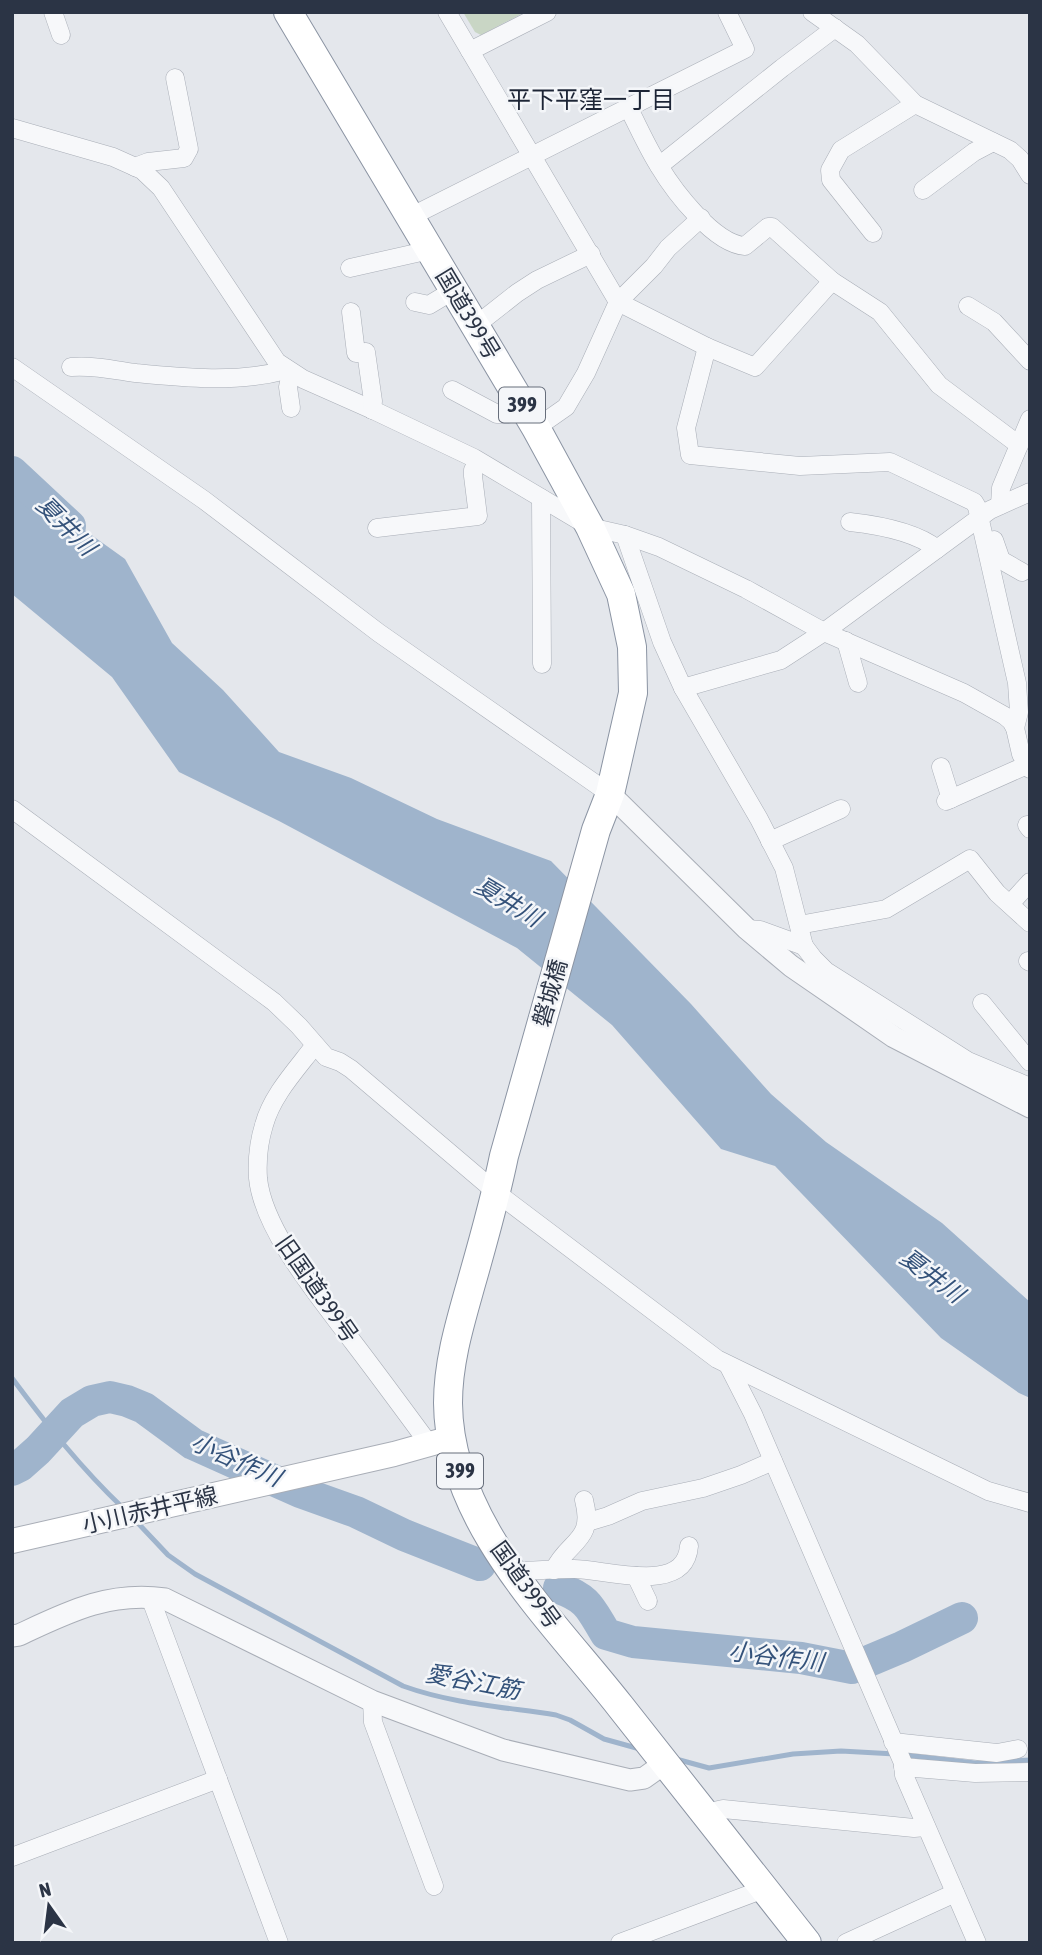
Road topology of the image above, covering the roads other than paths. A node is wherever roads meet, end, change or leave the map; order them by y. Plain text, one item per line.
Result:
1 (53, 12) edge
2 (288, 12) edge
3 (447, 12) edge
4 (547, 12) edge
5 (727, 12) edge
6 (812, 12) edge
7 (835, 29) junction
8 (61, 35) dead end
9 (470, 51) junction
10 (174, 78) dead end
11 (915, 104) junction
12 (628, 107) junction
13 (12, 128) edge
14 (993, 142) junction
15 (531, 157) junction
16 (659, 166) junction
17 (135, 167) junction
18 (1030, 175) edge
19 (923, 190) dead end
20 (410, 217) junction
21 (701, 218) junction
22 (873, 233) dead end
23 (430, 250) junction
24 (591, 254) junction
25 (350, 268) dead end
26 (832, 281) junction
27 (454, 290) junction
28 (415, 302) dead end
29 (618, 302) junction
30 (968, 306) dead end
31 (351, 312) dead end
32 (475, 326) junction
33 (707, 347) junction
34 (1030, 361) edge
35 (12, 367) edge
36 (71, 367) dead end
37 (289, 371) junction
38 (452, 390) dead end
39 (291, 408) dead end
40 (372, 410) junction
41 (529, 417) junction
42 (1030, 419) edge
43 (1019, 445) junction
44 (478, 461) junction
45 (1030, 492) edge
46 (541, 498) junction
47 (988, 512) junction
48 (850, 522) dead end
49 (590, 527) junction
50 (377, 528) dead end
51 (625, 535) junction
52 (937, 549) junction
53 (1022, 572) dead end
54 (824, 632) junction
55 (846, 641) junction
56 (542, 664) dead end
57 (858, 683) dead end
58 (683, 688) junction
59 (1021, 719) edge
60 (941, 767) dead end
61 (1028, 767) edge
62 (610, 794) junction
63 (12, 809) edge
64 (841, 809) dead end
65 (596, 830) joint
66 (770, 841) junction
67 (1030, 882) edge
68 (1010, 904) junction
69 (1030, 923) edge
70 (799, 925) junction
71 (747, 929) junction
72 (804, 946) junction
73 (982, 1003) dead end
74 (315, 1045) junction
75 (1030, 1062) edge
76 (1030, 1087) edge
77 (1030, 1107) edge
78 (504, 1156) joint
79 (497, 1193) junction
80 (728, 1365) junction
81 (440, 1441) junction
82 (774, 1461) junction
83 (584, 1500) dead end
84 (1030, 1503) edge
85 (587, 1522) junction
86 (12, 1541) edge
87 (689, 1546) dead end
88 (554, 1570) junction
89 (513, 1571) junction
90 (636, 1576) junction
91 (150, 1597) junction
92 (648, 1601) dead end
93 (12, 1636) edge
94 (372, 1701) junction
95 (893, 1742) junction
96 (1018, 1749) dead end
97 (665, 1763) junction
98 (903, 1765) junction
99 (1030, 1772) edge
100 (218, 1779) junction
101 (705, 1813) junction
102 (926, 1827) junction
103 (12, 1857) edge
104 (434, 1886) dead end
105 (764, 1889) junction
106 (955, 1893) junction
107 (279, 1943) edge
108 (620, 1943) edge
109 (807, 1943) edge
110 (846, 1943) edge
111 (977, 1943) edge

1 - 8 street
2 - 20 highway, 国道399号 / 399
3 - 9 street
4 - 9 street
5 - 12 street
6 - 7 street
7 - 11 street
7 - 16 street
9 - 15 street
10 - 17 street
11 - 14 street
11 - 22 street
12 - 15 street
12 - 16 street
13 - 17 street
14 - 18 street
14 - 19 street
15 - 20 street
15 - 24 street
16 - 21 street
17 - 37 street
20 - 23 highway, 国道399号 / 399
21 - 26 street
21 - 29 street
23 - 25 street
23 - 27 highway, 国道399号 / 399
24 - 29 street
24 - 32 street
26 - 33 street
26 - 43 street
27 - 28 street
27 - 32 highway, 国道399号 / 399
29 - 33 street
29 - 41 street
30 - 34 street
31 - 40 street
32 - 41 highway, 国道399号 / 399
33 - 47 street
35 - 62 street
36 - 37 street
37 - 39 street
37 - 40 street
38 - 41 street
40 - 44 street
41 - 49 highway, 国道399号 / 399
42 - 43 street
43 - 47 street
44 - 46 street
44 - 50 street
45 - 47 street
46 - 49 street
46 - 56 street
47 - 52 street
47 - 53 street
47 - 59 street
48 - 52 street
49 - 51 street
49 - 62 highway, 国道399号 / 399
51 - 54 street
51 - 58 street
52 - 54 street
54 - 55 street
54 - 58 street
55 - 57 street
55 - 59 street
58 - 66 street
59 - 61 street
60 - 61 street
62 - 65 highway, 国道399号 / 399
62 - 71 street
63 - 74 street
64 - 66 street
65 - 78 highway, 磐城橋 / 399
66 - 70 street
67 - 68 street
68 - 69 street
68 - 70 street
70 - 72 street
71 - 72 street
71 - 77 street
72 - 76 street
73 - 75 street
74 - 79 street
74 - 81 street, 旧国道399号
78 - 79 highway, 国道399号 / 399
79 - 80 street
79 - 81 highway, 国道399号 / 399
80 - 82 street
80 - 84 street
81 - 86 main road, 小川赤井平線
81 - 89 highway, 国道399号 / 399
82 - 85 street
82 - 95 street
83 - 85 street
85 - 88 street
87 - 90 street
88 - 89 street
88 - 90 street
89 - 97 highway, 国道399号 / 399
90 - 92 street
91 - 93 street
91 - 94 street
91 - 100 street
94 - 97 street
94 - 104 street
95 - 96 street
95 - 98 street
97 - 101 highway, 国道399号 / 399
98 - 99 street
98 - 102 street
100 - 103 street
100 - 107 street
101 - 102 street
101 - 105 highway, 国道399号 / 399
102 - 106 street
105 - 108 street
105 - 109 highway, 国道399号 / 399
106 - 110 street
106 - 111 street

